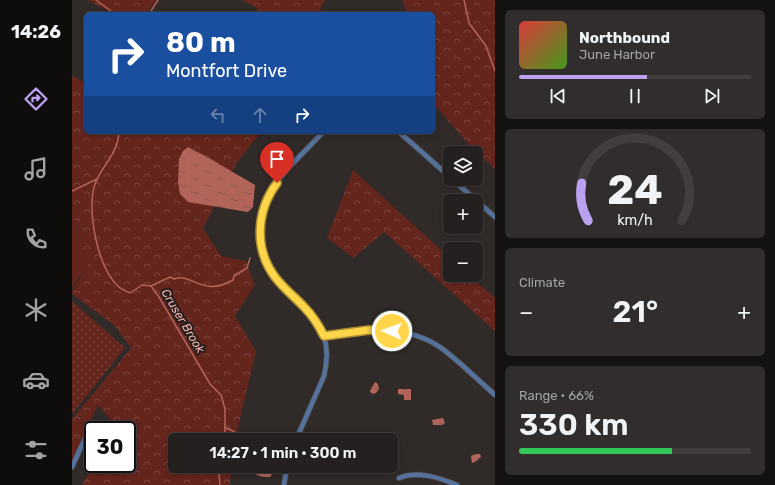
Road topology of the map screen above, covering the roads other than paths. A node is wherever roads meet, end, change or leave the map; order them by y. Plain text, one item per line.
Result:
1 (321, 134) edge
2 (401, 134) edge
3 (443, 171) edge
4 (460, 186) edge
5 (495, 217) edge
6 (324, 336) junction
7 (495, 394) edge
8 (299, 433) edge
9 (84, 441) edge
10 (72, 468) edge
11 (286, 473) edge
12 (399, 478) dead end
13 (284, 485) edge
14 (457, 485) edge

1 - 6 street
2 - 3 street
4 - 5 street
6 - 7 street
6 - 8 street
9 - 10 street
11 - 13 street
12 - 14 street

